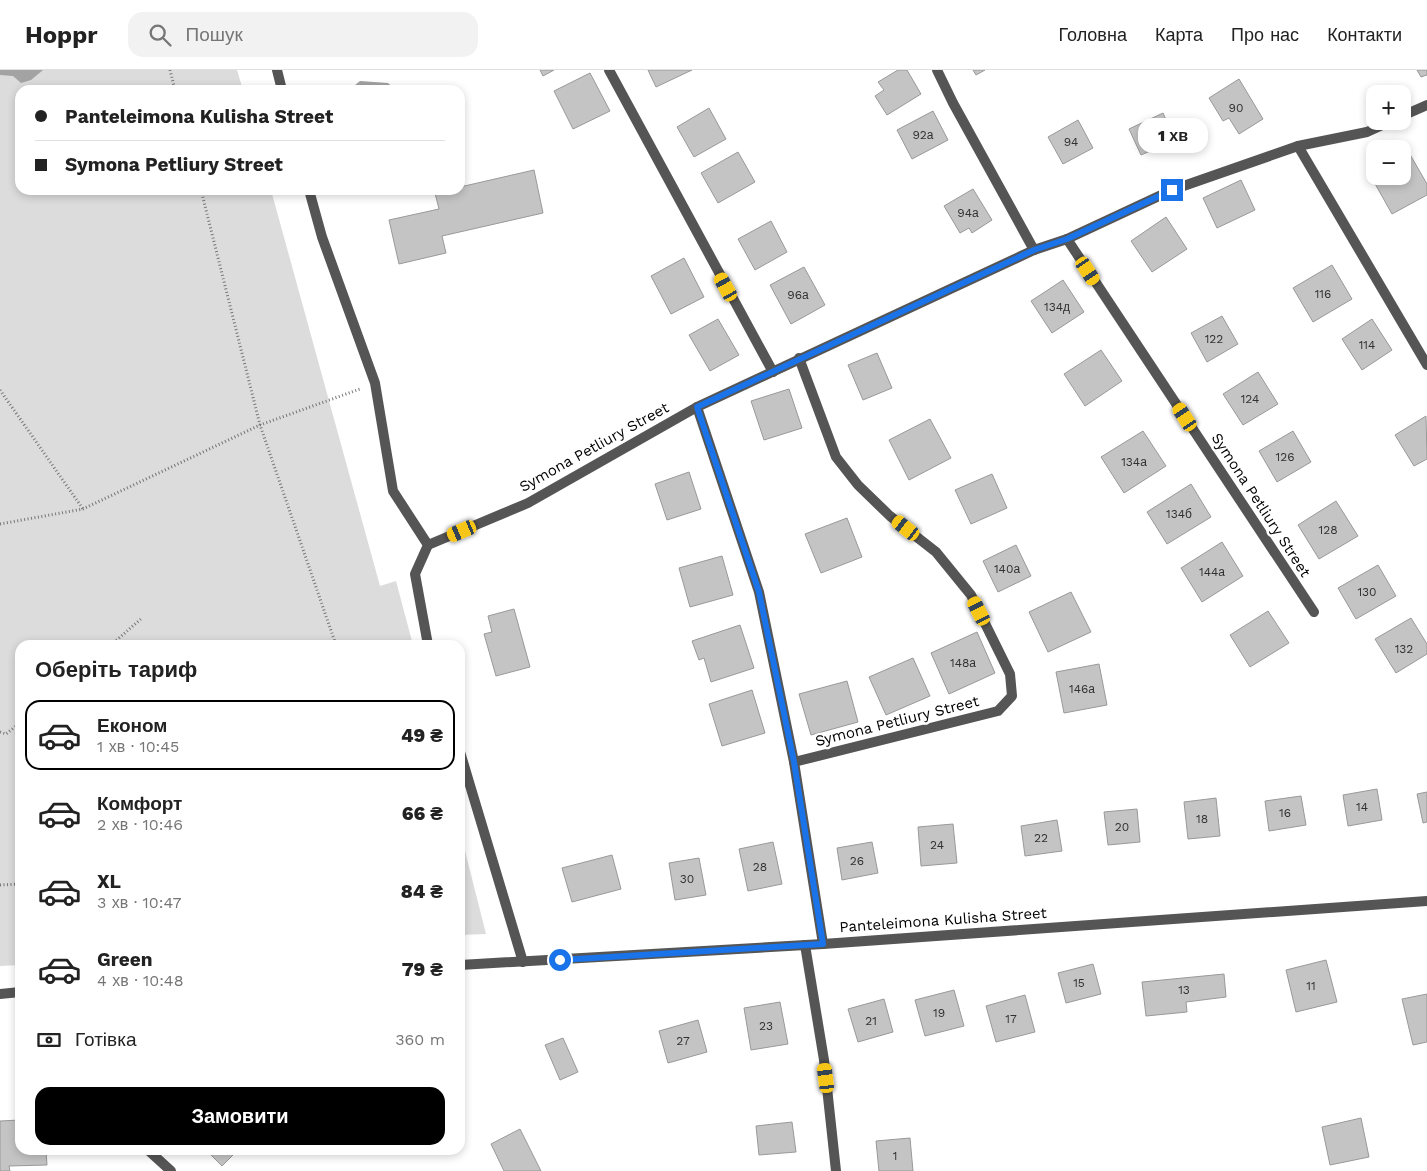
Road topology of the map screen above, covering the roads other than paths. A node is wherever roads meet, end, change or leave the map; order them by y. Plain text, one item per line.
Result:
1 (277, 70) edge
2 (609, 70) edge
3 (937, 70) edge
4 (281, 85) edge
5 (1427, 105) edge
6 (1411, 112) edge
7 (1372, 130) edge
8 (1298, 146) junction
9 (310, 195) edge
10 (1067, 239) junction
11 (1034, 250) junction
12 (799, 358) junction
13 (1427, 365) edge
14 (773, 372) junction
15 (697, 407) junction
16 (428, 545) junction
17 (1314, 612) dead end
18 (427, 640) edge
19 (794, 762) junction
20 (465, 769) edge
21 (1427, 901) edge
22 (823, 944) junction
23 (805, 945) junction
24 (523, 962) junction
25 (465, 965) edge
26 (15, 992) edge
27 (0, 994) edge
28 (153, 1155) edge
29 (171, 1171) edge
30 (836, 1171) edge

1 - 4 street
2 - 14 street
3 - 11 street
5 - 6 street
7 - 8 street, Symona Petliury Street
8 - 10 street, Symona Petliury Street
8 - 13 street
9 - 16 street
10 - 11 street, Symona Petliury Street
10 - 17 street, Symona Petliury Street
11 - 12 street, Symona Petliury Street
12 - 14 street, Symona Petliury Street
12 - 19 street, Symona Petliury Street
14 - 15 street, Symona Petliury Street
15 - 16 street, Symona Petliury Street
15 - 19 street
16 - 18 street
19 - 22 street
20 - 24 street
21 - 22 street, Panteleimona Kulisha Street
22 - 23 street, Panteleimona Kulisha Street
23 - 24 street, Panteleimona Kulisha Street
23 - 30 street
24 - 25 street, Panteleimona Kulisha Street
26 - 27 street
28 - 29 street

